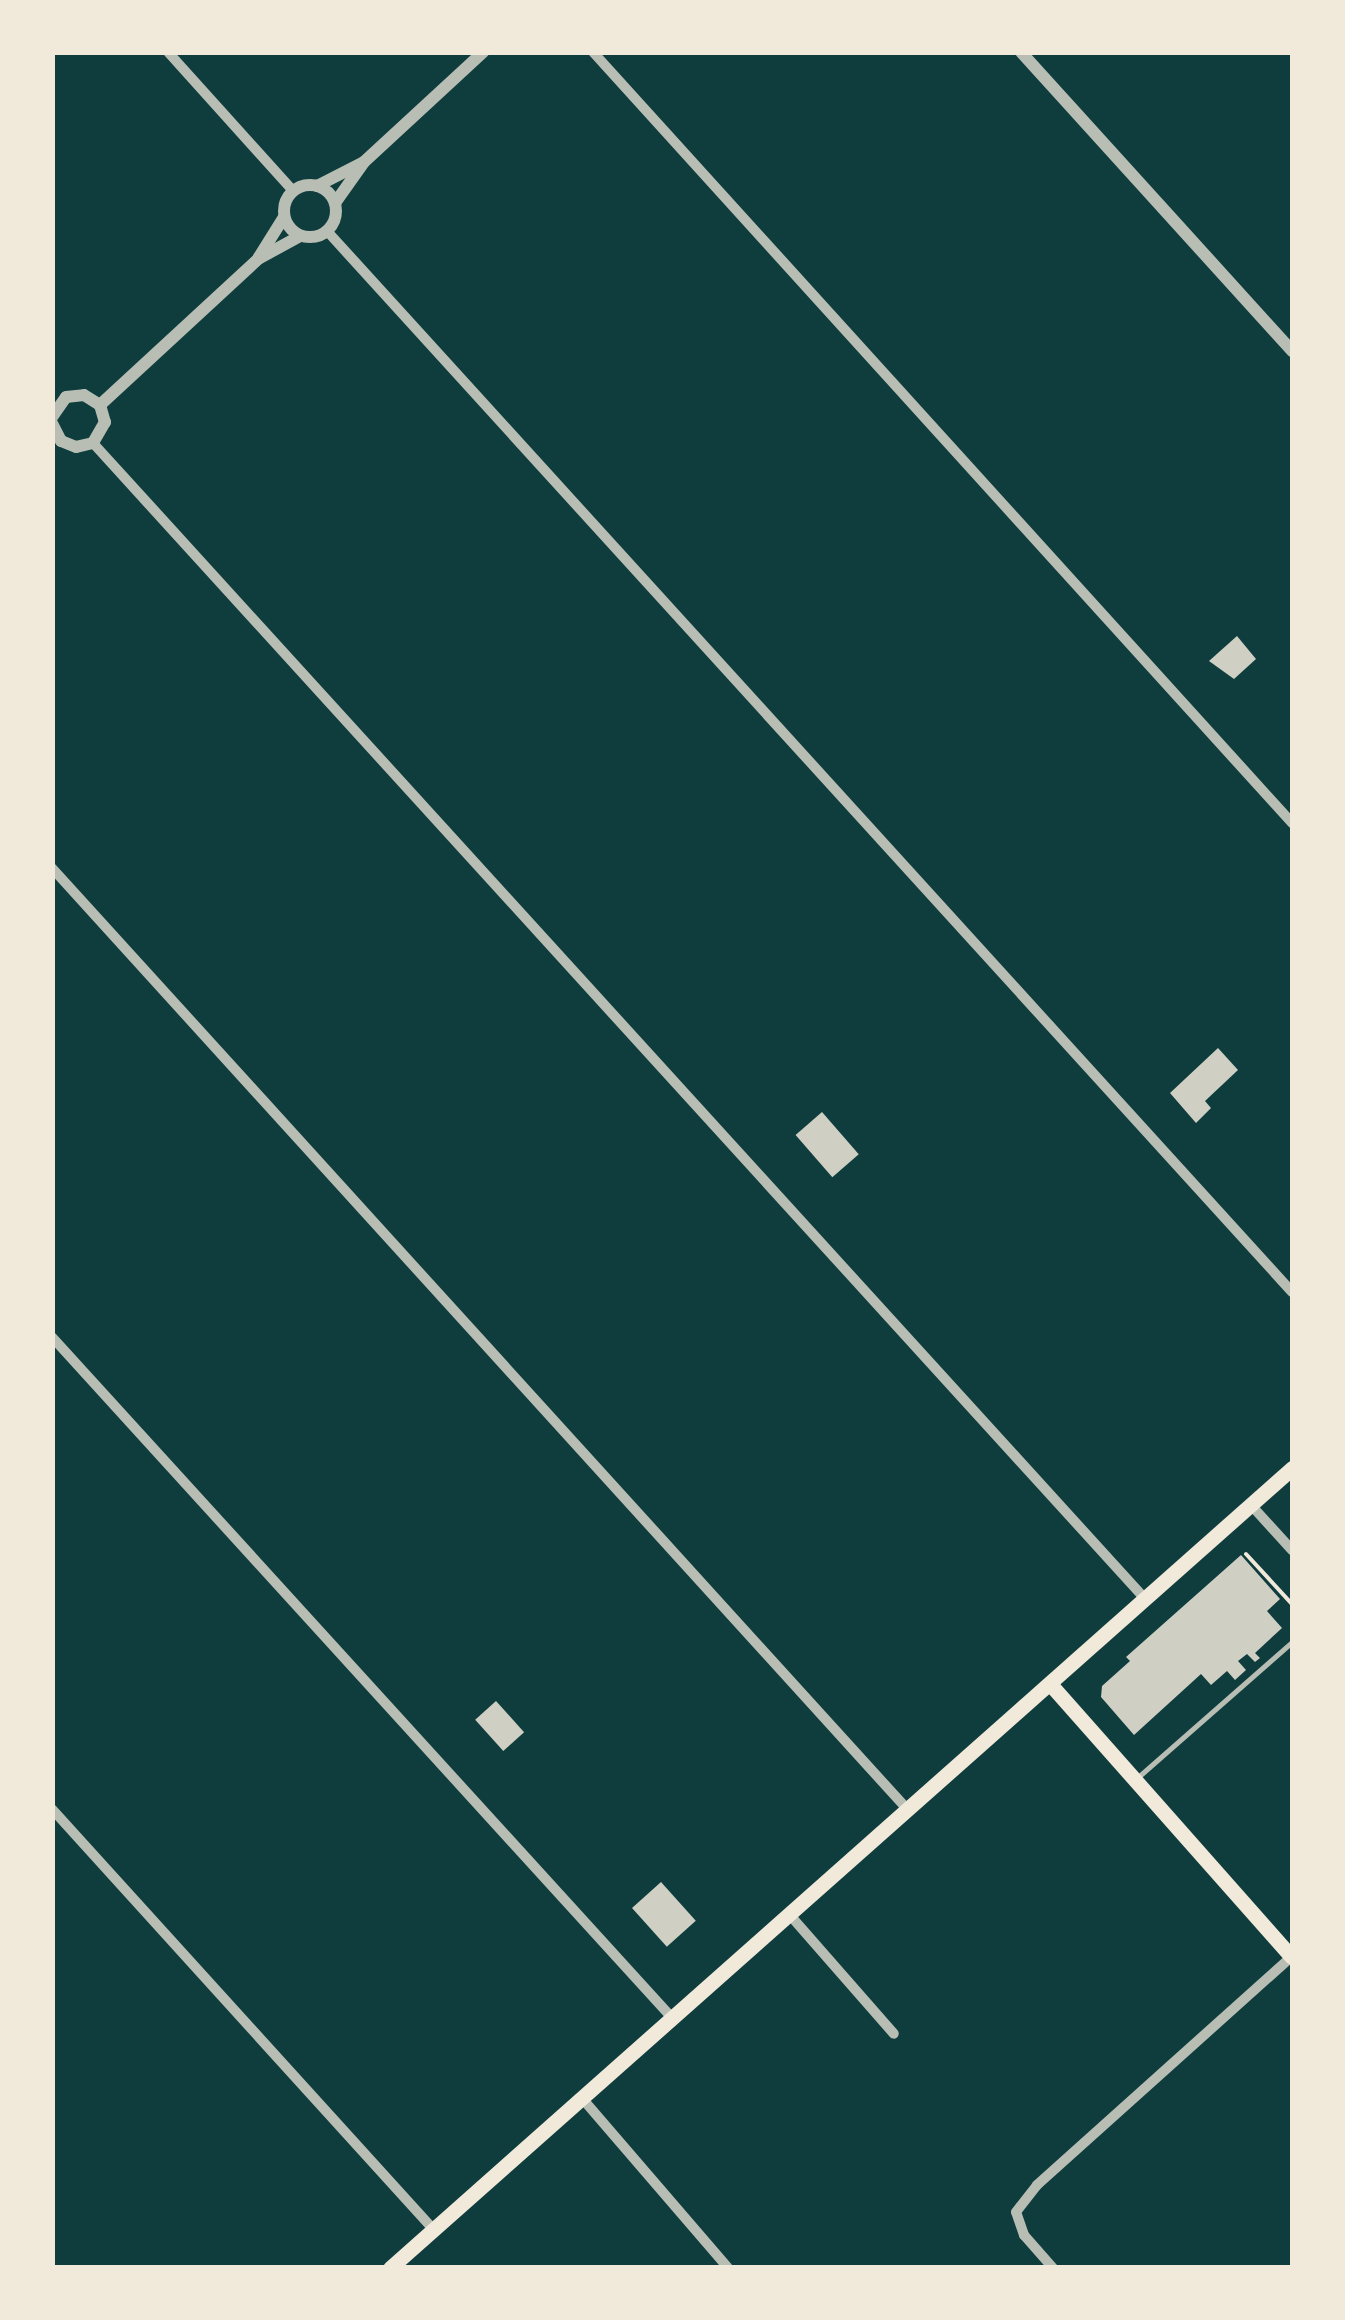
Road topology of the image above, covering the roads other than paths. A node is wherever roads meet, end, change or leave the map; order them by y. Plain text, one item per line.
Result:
1 (168, 52) edge
2 (483, 52) edge
3 (593, 52) edge
4 (1022, 52) edge
5 (364, 162) junction
6 (317, 186) junction
7 (293, 192) junction
8 (335, 203) junction
9 (284, 217) junction
10 (327, 230) junction
11 (300, 236) junction
12 (258, 259) junction
13 (1292, 350) edge
14 (56, 400) edge
15 (100, 405) junction
16 (52, 420) edge
17 (93, 443) junction
18 (57, 445) edge
19 (1292, 823) edge
20 (52, 868) edge
21 (1292, 1292) edge
22 (52, 1337) edge
23 (1292, 1468) edge
24 (1251, 1505) junction
25 (1292, 1550) edge
26 (1146, 1600) junction
27 (1292, 1642) edge
28 (1051, 1685) junction
29 (1135, 1780) junction
30 (52, 1808) edge
31 (907, 1809) junction
32 (789, 1914) junction
33 (1292, 1956) edge
34 (672, 2018) junction
35 (894, 2034) dead end
36 (581, 2098) junction
37 (433, 2229) junction
38 (402, 2264) edge
39 (728, 2268) edge
40 (1053, 2268) edge

1 - 7 street
2 - 5 street
3 - 19 street
4 - 13 street
5 - 6 street
5 - 8 street
6 - 7 street
6 - 8 street
7 - 9 street
8 - 10 street
9 - 11 street
9 - 12 street
10 - 11 street
10 - 21 street
11 - 12 street
12 - 15 street
14 - 15 street
14 - 16 street
15 - 17 street
16 - 18 street
17 - 18 street
17 - 26 street
20 - 31 street
22 - 34 street
23 - 24 main road
24 - 25 street
24 - 26 main road
26 - 28 main road
27 - 29 lane
28 - 29 main road
28 - 31 main road
29 - 33 main road
30 - 37 street
31 - 32 main road
32 - 34 main road
32 - 35 street
33 - 40 street
34 - 36 main road
36 - 37 main road
36 - 39 street
37 - 38 main road

